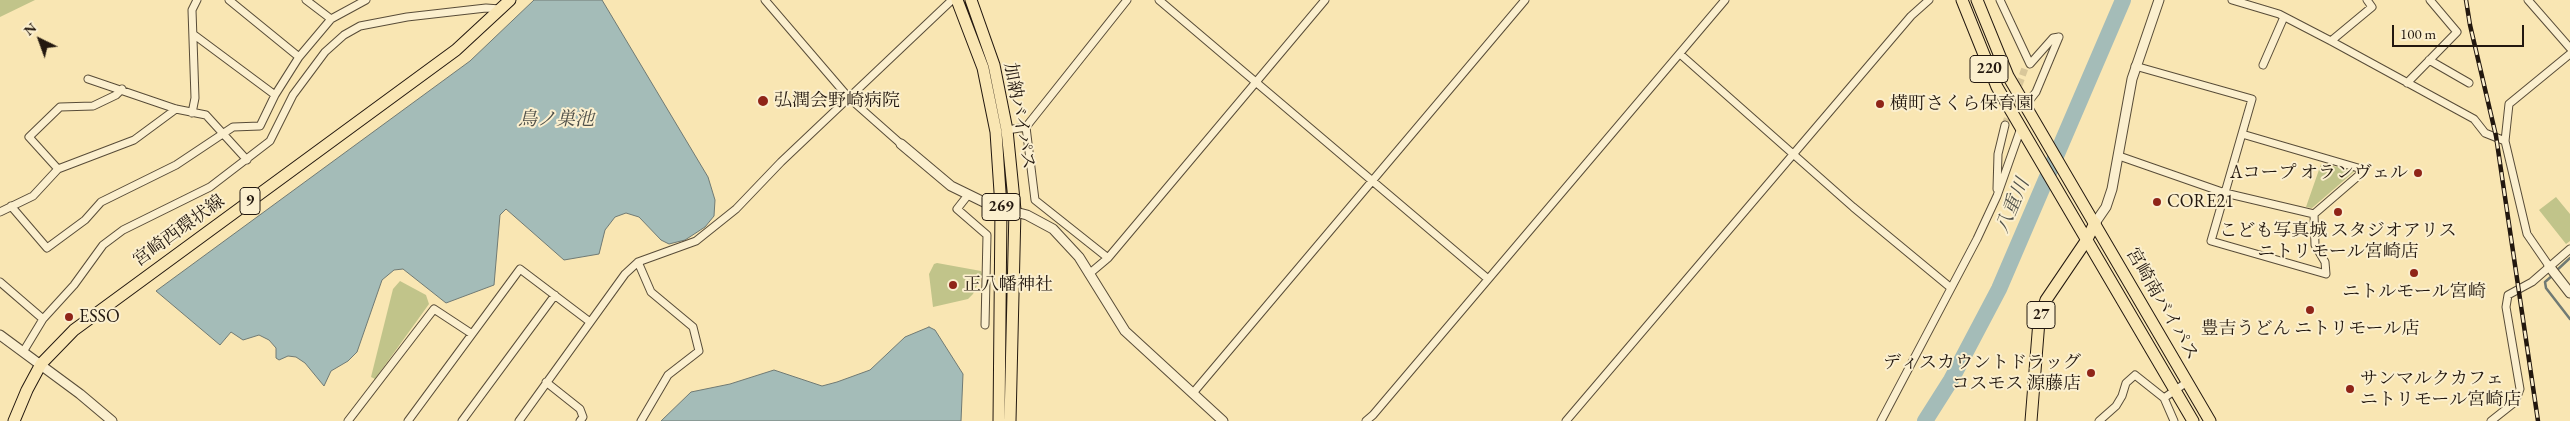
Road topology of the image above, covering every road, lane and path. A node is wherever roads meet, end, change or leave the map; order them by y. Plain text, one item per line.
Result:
1 (196, 0) edge
2 (229, 0) edge
3 (306, 0) edge
4 (366, 0) edge
5 (510, 0) edge
6 (765, 0) edge
7 (952, 0) edge
8 (957, 0) edge
9 (971, 0) edge
10 (1127, 0) edge
11 (1159, 0) edge
12 (1325, 0) edge
13 (1525, 0) edge
14 (1725, 0) edge
15 (1929, 0) edge
16 (1962, 0) edge
17 (1977, 0) edge
18 (2000, 0) edge
19 (2159, 0) edge
20 (2232, 0) edge
21 (2367, 0) edge
22 (2430, 0) edge
23 (2528, 0) edge
24 (500, 9) junction
25 (2284, 17) junction
26 (331, 19) junction
27 (193, 34) junction
28 (2331, 41) junction
29 (2570, 48) edge
30 (1680, 54) junction
31 (2570, 54) edge
32 (299, 57) junction
33 (2429, 60) junction
34 (2263, 65) dead end
35 (2135, 66) junction
36 (88, 79) dead end
37 (1254, 82) junction
38 (2407, 83) junction
39 (2469, 83) dead end
40 (122, 90) junction
41 (274, 95) junction
42 (849, 98) junction
43 (2025, 106) junction
44 (176, 109) junction
45 (192, 113) junction
46 (2005, 125) tunnel mouth
47 (1026, 127) junction
48 (1007, 130) junction
49 (2023, 131) junction
50 (224, 132) junction
51 (2242, 134) junction
52 (2505, 141) junction
53 (901, 144) joint
54 (1795, 155) junction
55 (2119, 156) junction
56 (247, 160) junction
57 (58, 170) junction
58 (1372, 182) junction
59 (2226, 193) junction
60 (968, 195) junction
61 (1997, 196) junction
62 (11, 206) junction
63 (1001, 207) junction
64 (1015, 210) junction
65 (0, 212) edge
66 (2314, 214) junction
67 (2095, 223) junction
68 (2086, 241) junction
69 (2570, 249) edge
70 (1108, 258) junction
71 (638, 262) junction
72 (2549, 266) junction
73 (1089, 274) junction
74 (1488, 279) junction
75 (0, 282) edge
76 (1951, 288) junction
77 (2570, 293) edge
78 (554, 295) junction
79 (43, 320) junction
80 (590, 322) junction
81 (985, 326) dead end
82 (472, 334) junction
83 (0, 335) edge
84 (23, 352) junction
85 (40, 364) junction
86 (546, 382) junction
87 (2187, 382) junction
88 (2175, 390) junction
89 (1193, 393) junction
90 (2164, 398) junction
91 (2108, 413) junction
92 (14, 421) edge
93 (112, 421) edge
94 (348, 421) edge
95 (408, 421) edge
96 (462, 421) edge
97 (519, 421) edge
98 (580, 421) edge
99 (641, 421) edge
100 (999, 421) edge
101 (1010, 421) edge
102 (1223, 421) edge
103 (1366, 421) edge
104 (1566, 421) edge
105 (1881, 421) edge
106 (2031, 421) edge
107 (2099, 421) edge
108 (2114, 421) edge
109 (2174, 421) edge
110 (2194, 421) edge
111 (2210, 421) edge
112 (2492, 421) edge

1 - 27 street
2 - 32 street
3 - 26 street
4 - 26 street
5 - 24 main road, 宮崎西環状線 / 9
6 - 42 street
7 - 42 street
8 - 63 main road, 加納バイパス / 269
9 - 48 main road, 加納バイパス / 269
10 - 47 street
11 - 37 street
12 - 37 street
13 - 58 street
14 - 30 street
15 - 54 street
16 - 49 main road, 220
17 - 43 main road, 220
18 - 43 street
19 - 35 street
20 - 25 street
21 - 28 street
22 - 33 street
23 - 29 street
24 - 56 street
24 - 85 main road, 宮崎西環状線 / 9
25 - 28 street
25 - 34 street
26 - 32 street
27 - 41 street
27 - 45 street
28 - 38 street
30 - 54 street
30 - 74 street
31 - 52 street
32 - 41 street
33 - 38 street
33 - 39 street
35 - 51 street
35 - 55 street
36 - 40 street
37 - 58 street
37 - 70 street
38 - 52 street
40 - 44 street
40 - 57 street
41 - 50 street
42 - 53 street
42 - 71 street
43 - 67 main road, 宮崎南バイパス / 220
44 - 45 street
44 - 57 street
45 - 50 street
46 - 61 street
47 - 48 street
47 - 70 street
48 - 64 main road, 加納バイパス / 269
49 - 61 street
49 - 68 main road, 宮崎南バイパス / 220
50 - 56 street
50 - 62 street
51 - 59 street
51 - 66 street
52 - 72 street
53 - 60 street
54 - 76 street
54 - 104 street
55 - 59 street
55 - 67 street
56 - 79 street
57 - 62 street
58 - 74 street
58 - 89 street
59 - 66 street
59 - 66 street
60 - 63 street
60 - 81 street
61 - 76 street
62 - 65 street
63 - 64 street
63 - 100 main road, 加納バイパス / 269
64 - 73 street
64 - 101 main road, 加納バイパス / 269
67 - 68 main road, 27
67 - 87 main road, 宮崎南バイパス / 220
68 - 88 main road, 宮崎南バイパス / 220
68 - 106 main road, 27
69 - 72 street
70 - 73 street
71 - 80 street
71 - 99 street
72 - 77 street
72 - 112 street
73 - 89 street
74 - 103 street
75 - 79 street
76 - 105 street
78 - 80 street
78 - 82 street
78 - 96 street
79 - 84 street
80 - 86 street
82 - 94 street
82 - 95 street
83 - 84 street
84 - 85 street
85 - 92 main road, 宮崎西環状線 / 9
85 - 93 street
86 - 97 street
86 - 98 street
87 - 88 street
87 - 111 main road, 宮崎南バイパス / 220
88 - 90 street
88 - 110 main road, 宮崎南バイパス / 220
89 - 102 street
90 - 91 street
90 - 109 street
91 - 107 street
91 - 108 street

